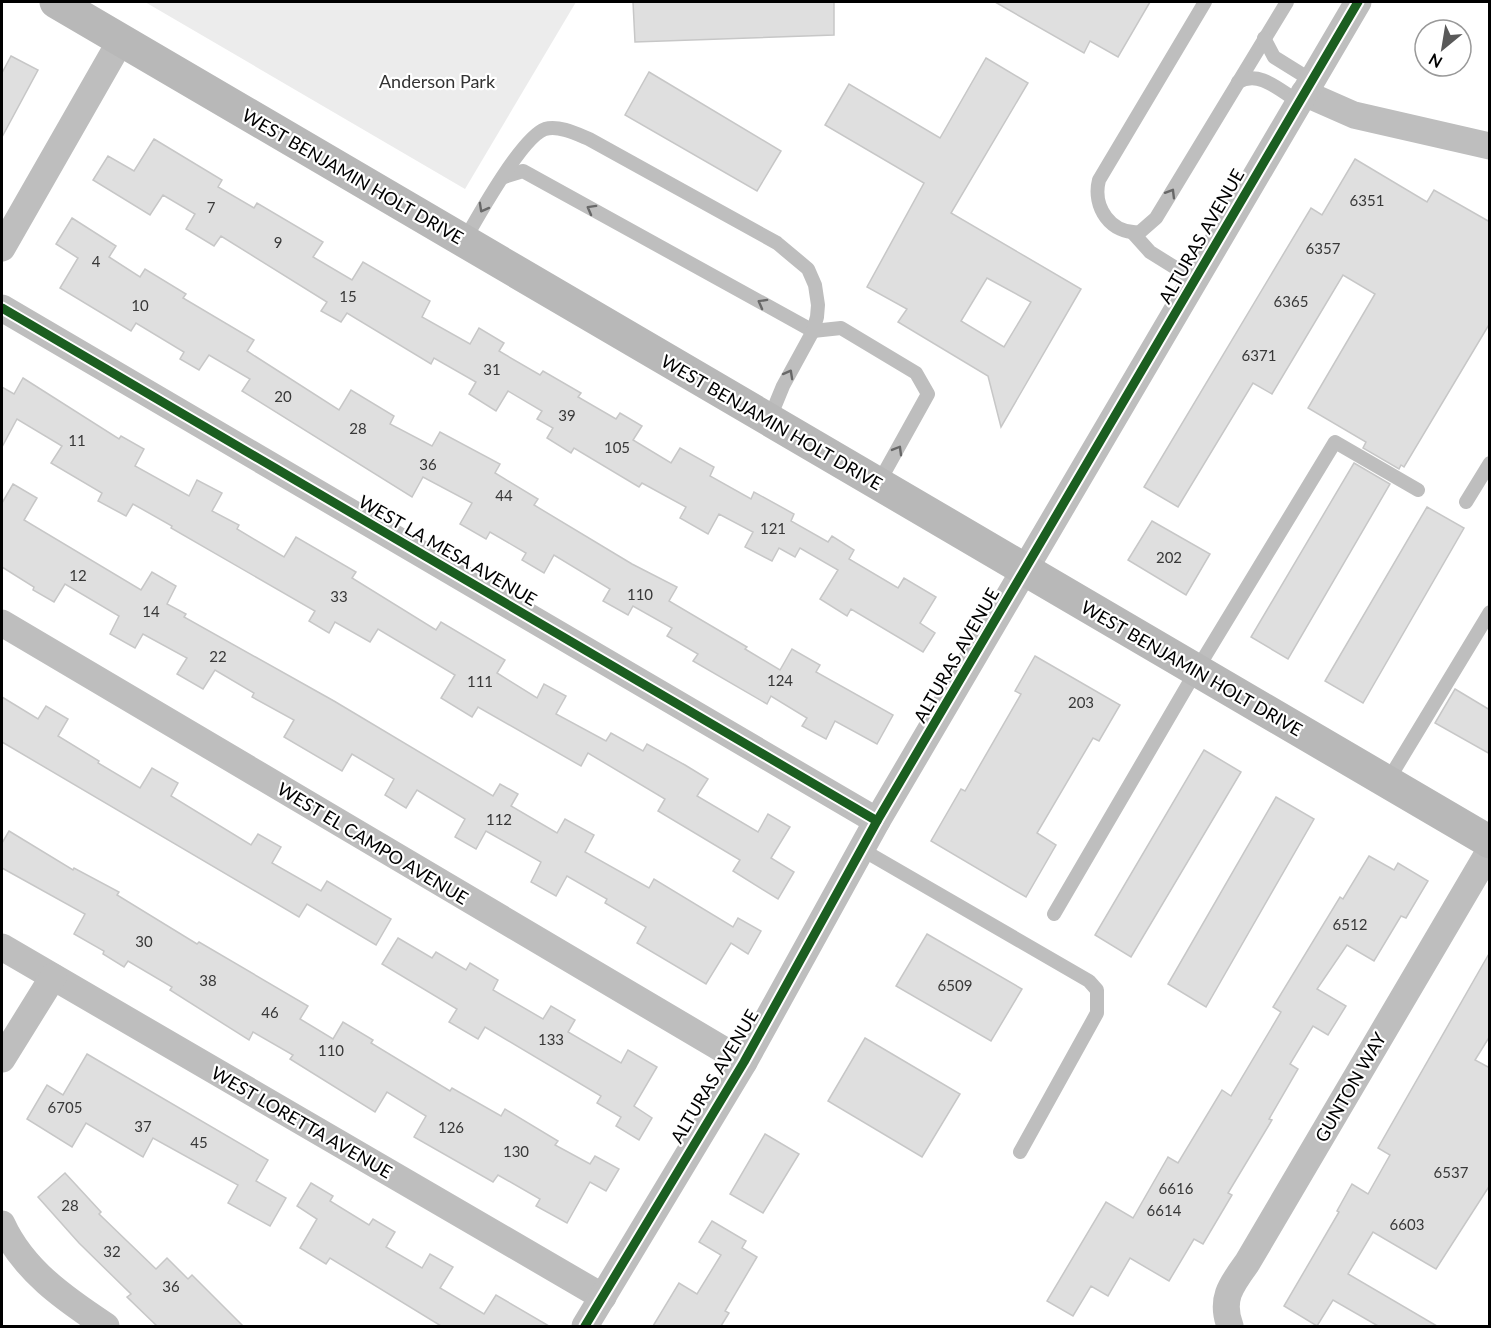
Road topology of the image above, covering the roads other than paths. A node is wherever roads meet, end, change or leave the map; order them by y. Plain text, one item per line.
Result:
1 (56, 2) edge
2 (1205, 2) edge
3 (1287, 2) edge
4 (1358, 2) edge
5 (1264, 38) junction
6 (121, 40) junction
7 (1238, 82) junction
8 (1305, 92) junction
9 (1490, 146) edge
10 (504, 177) junction
11 (1133, 233) junction
12 (464, 241) junction
13 (2, 248) edge
14 (1194, 280) junction
15 (2, 308) edge
16 (813, 331) junction
17 (769, 420) junction
18 (1490, 463) edge
19 (878, 484) junction
20 (1418, 490) dead end
21 (1466, 502) dead end
22 (1025, 570) junction
23 (1490, 612) edge
24 (2, 623) edge
25 (1196, 671) junction
26 (1388, 782) junction
27 (877, 821) junction
28 (1490, 842) edge
29 (861, 849) junction
30 (1490, 850) edge
31 (1054, 914) dead end
32 (2, 947) edge
33 (53, 977) junction
34 (2, 1059) edge
35 (744, 1062) junction
36 (1020, 1152) dead end
37 (2, 1224) edge
38 (603, 1297) junction
39 (106, 1326) edge
40 (585, 1326) edge
41 (1230, 1326) edge

1 - 6 main road, WEST BENJAMIN HOLT DRIVE
2 - 11 lane
3 - 5 lane
4 - 8 street, ALTURAS AVENUE
5 - 7 lane
5 - 8 lane
6 - 12 main road, WEST BENJAMIN HOLT DRIVE
6 - 13 street
7 - 8 lane
11 -> 7 lane
8 - 9 street
8 - 14 street, ALTURAS AVENUE
10 -> 12 lane
16 -> 10 lane
10 - 16 lane
11 - 14 lane
12 - 17 main road, WEST BENJAMIN HOLT DRIVE
14 - 22 street, ALTURAS AVENUE
15 - 27 street, WEST LA MESA AVENUE
17 -> 16 lane
19 -> 16 lane
17 - 19 main road, WEST BENJAMIN HOLT DRIVE
18 - 21 lane
19 - 22 main road, WEST BENJAMIN HOLT DRIVE
20 - 25 lane
22 - 25 main road, WEST BENJAMIN HOLT DRIVE
22 - 27 street, ALTURAS AVENUE
23 - 26 lane
24 - 35 street, WEST EL CAMPO AVENUE
25 - 26 main road, WEST BENJAMIN HOLT DRIVE
25 - 31 lane
26 - 28 main road, WEST BENJAMIN HOLT DRIVE
27 - 29 street, ALTURAS AVENUE
29 - 35 street, ALTURAS AVENUE
29 - 36 lane
30 - 41 street, GUNTON WAY
32 - 33 street, WEST LORETTA AVENUE
33 - 34 street
33 - 38 street, WEST LORETTA AVENUE
35 - 38 street, ALTURAS AVENUE
37 - 39 street
38 - 40 street, ALTURAS AVENUE

